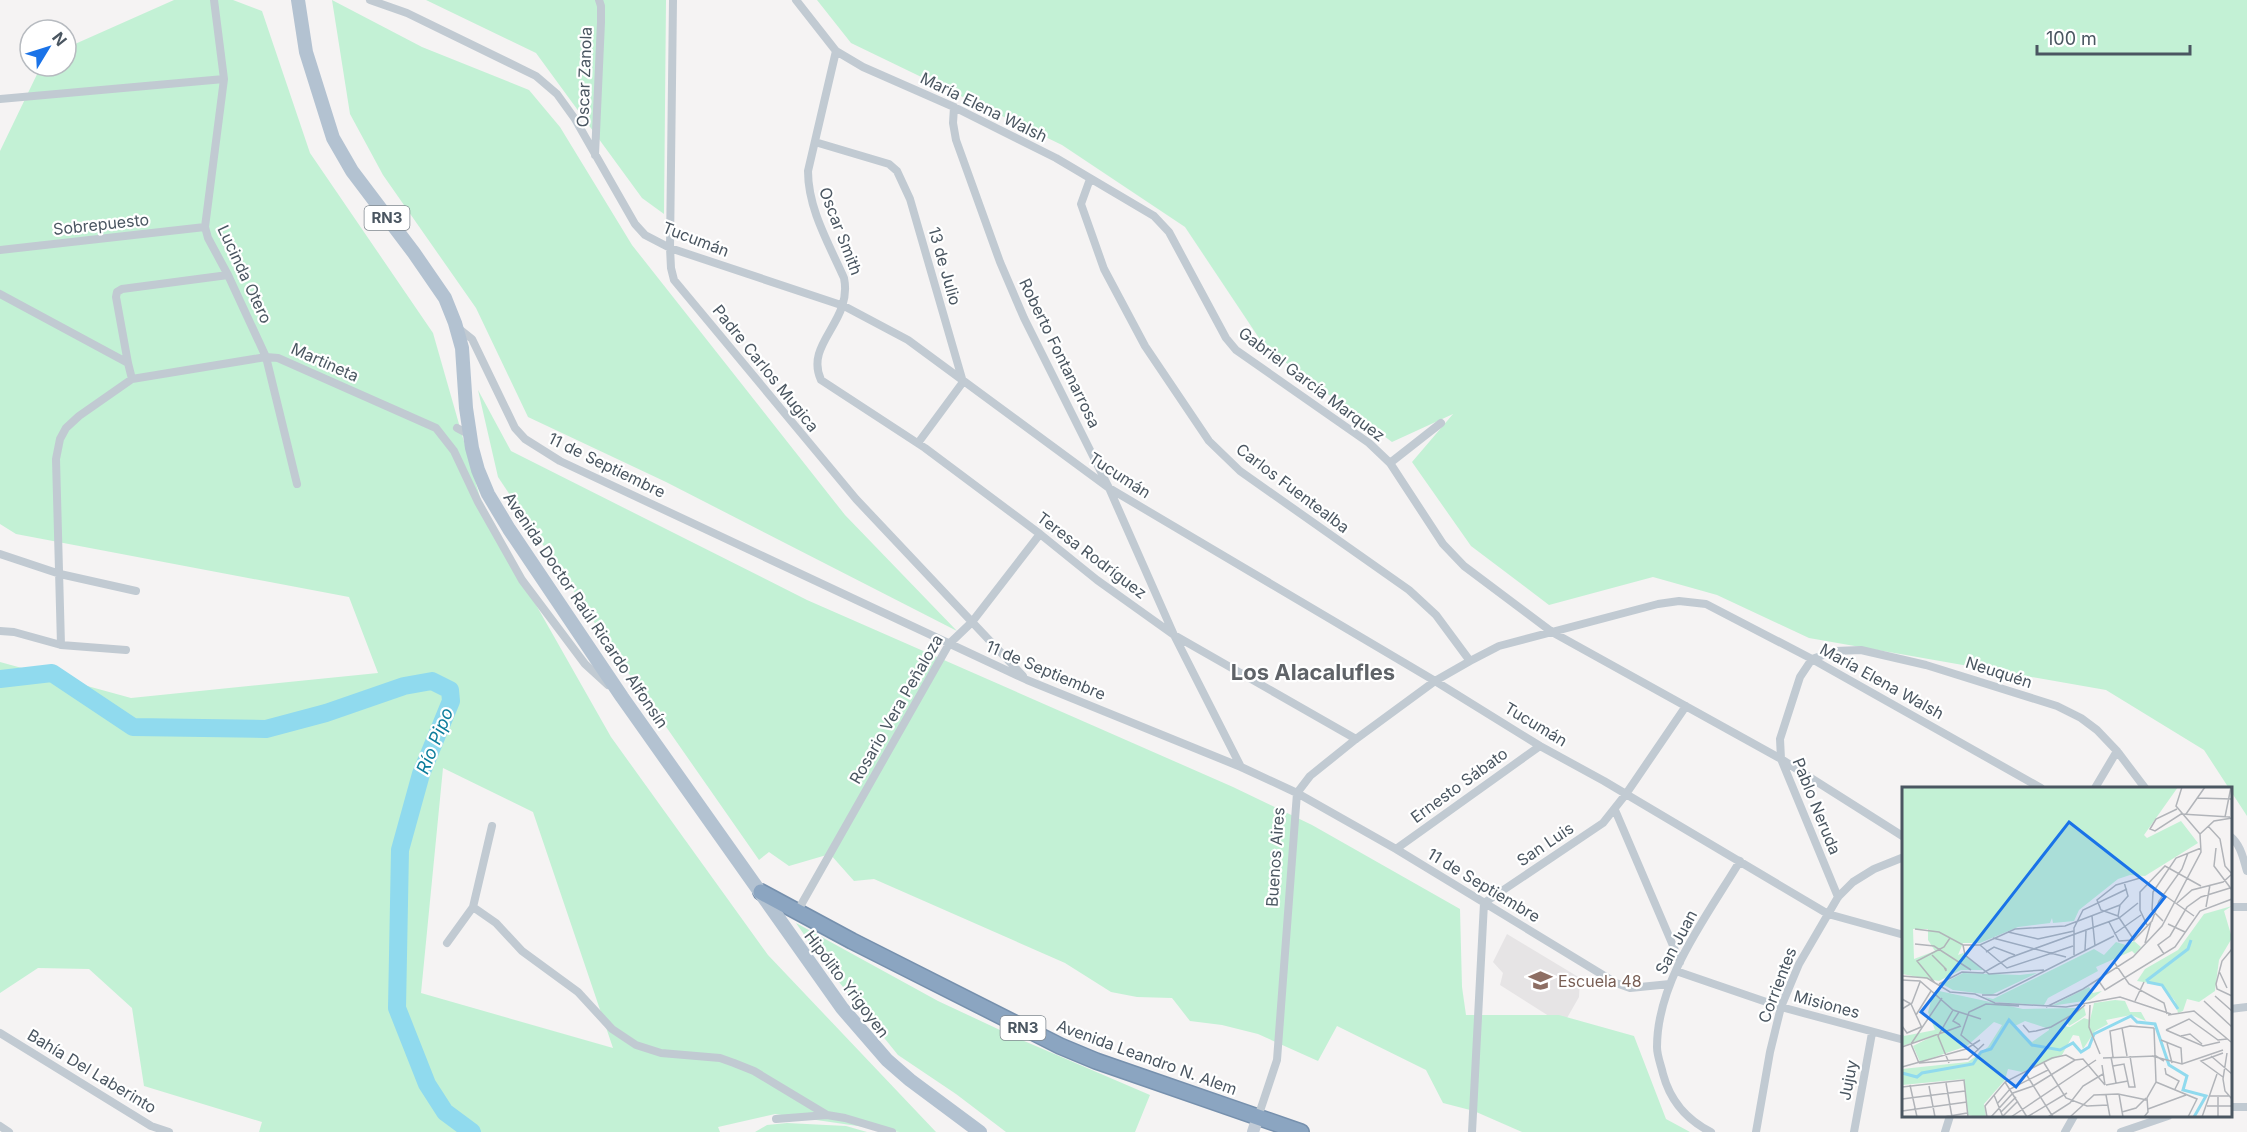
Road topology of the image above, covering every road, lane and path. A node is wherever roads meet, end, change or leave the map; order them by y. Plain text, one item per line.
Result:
1 (214, 0) edge
2 (298, 0) edge
3 (370, 0) edge
4 (599, 0) edge
5 (673, 0) edge
6 (796, 0) edge
7 (836, 51) junction
8 (224, 79) junction
9 (0, 99) edge
10 (954, 107) junction
11 (815, 142) junction
12 (595, 155) junction
13 (1090, 179) junction
14 (205, 227) junction
15 (1168, 232) joint
16 (670, 248) junction
17 (0, 250) edge
18 (228, 275) junction
19 (0, 294) edge
20 (844, 306) junction
21 (456, 326) junction
22 (266, 357) junction
23 (128, 363) junction
24 (132, 380) junction
25 (821, 380) joint
26 (963, 382) junction
27 (1441, 423) dead end
28 (457, 428) dead end
29 (470, 435) junction
30 (918, 443) junction
31 (1390, 463) junction
32 (297, 484) dead end
33 (1109, 488) junction
34 (1040, 534) junction
35 (0, 555) edge
36 (60, 574) junction
37 (136, 591) dead end
38 (1706, 604) joint
39 (972, 622) junction
40 (0, 631) edge
41 (1552, 632) junction
42 (1174, 635) junction
43 (949, 644) junction
44 (61, 645) junction
45 (126, 650) dead end
46 (1812, 659) junction
47 (1470, 661) junction
48 (1027, 680) junction
49 (1435, 681) junction
50 (622, 697) junction
51 (1686, 706) junction
52 (1356, 739) junction
53 (1540, 746) junction
54 (2117, 751) junction
55 (1781, 759) junction
56 (1241, 767) junction
57 (2037, 787) edge
58 (2096, 787) edge
59 (2144, 787) edge
60 (1297, 793) junction
61 (1626, 794) junction
62 (1615, 810) junction
63 (492, 826) dead end
64 (1902, 836) edge
65 (2232, 837) edge
66 (1396, 849) junction
67 (1902, 858) edge
68 (1740, 861) junction
69 (2247, 871) edge
70 (761, 892) junction
71 (1838, 897) junction
72 (1484, 903) junction
73 (473, 907) junction
74 (797, 912) junction
75 (1827, 914) junction
76 (1902, 934) edge
77 (447, 943) dead end
78 (1678, 967) junction
79 (1670, 984) junction
80 (1781, 1007) junction
81 (2247, 1007) edge
82 (2232, 1009) edge
83 (0, 1033) edge
84 (1872, 1033) junction
85 (1902, 1040) edge
86 (827, 1115) junction
87 (1950, 1117) edge
88 (2073, 1117) edge
89 (2165, 1117) edge
90 (776, 1119) dead end
91 (1255, 1125) edge
92 (0, 1126) edge
93 (149, 1129) edge
94 (978, 1131) edge
95 (1472, 1131) edge
96 (9, 1132) edge
97 (169, 1132) edge
98 (892, 1132) edge
99 (1300, 1132) edge
100 (1711, 1132) edge
101 (1756, 1132) edge
102 (1854, 1132) edge
103 (1945, 1132) edge
104 (2065, 1132) edge
105 (2121, 1132) edge

1 - 8 street, Lucinda Otero
2 - 21 main road, Avenida Doctor Raúl Ricardo Alfonsín / RN3
3 - 12 street, Tucumán
4 - 12 street, Oscar Zanola
5 - 16 street, Padre Carlos Mugica
6 - 7 street, María Elena Walsh
7 - 10 street, María Elena Walsh
7 - 11 street, Oscar Smith
8 - 9 street
8 - 14 street, Lucinda Otero
10 - 13 street, María Elena Walsh
10 - 33 street, Roberto Fontanarrosa
11 - 20 street, Oscar Smith
11 - 26 street, 13 de Julio
12 - 16 street, Tucumán
13 - 15 street, María Elena Walsh
13 - 47 street, Carlos Fuentealba
14 - 17 street, Sobrepuesto
14 - 18 street, Lucinda Otero
15 - 31 street, Gabriel García Marquez
16 - 20 street, Tucumán
16 - 39 street, Padre Carlos Mugica
18 - 22 street, Lucinda Otero
18 - 23 street
19 - 23 street
20 - 25 street, Oscar Smith
20 - 26 street, Tucumán
21 - 29 main road, Avenida Doctor Raúl Ricardo Alfonsín / RN3
21 - 43 street, 11 de Septiembre
22 - 24 street, Martineta
22 - 32 street, Lucinda Otero
22 - 50 street, Martineta
23 - 24 street
24 - 36 street, Martineta
25 - 30 street, Teresa Rodríguez
26 - 30 street
26 - 33 street, Tucumán
27 - 31 street
28 - 29 street
29 - 50 main road, Avenida Doctor Raúl Ricardo Alfonsín / RN3
30 - 34 street, Teresa Rodríguez
31 - 41 street, Gabriel García Marquez
33 - 42 street, Roberto Fontanarrosa
33 - 49 street, Tucumán
34 - 39 street, Rosario Vera Peñaloza
34 - 42 street, Teresa Rodríguez
35 - 36 street
36 - 37 street
36 - 44 street, Martineta
38 - 41 street, Buenos Aires
38 - 46 street, María Elena Walsh
39 - 43 street, Rosario Vera Peñaloza
39 - 48 street, Padre Carlos Mugica
40 - 44 street
41 - 47 street, Buenos Aires
41 - 51 street, Gabriel García Marquez
42 - 52 street, Teresa Rodríguez
42 - 56 street, Roberto Fontanarrosa
43 - 48 street, 11 de Septiembre
43 - 74 street, Rosario Vera Peñaloza
44 - 45 street
46 - 54 street, Neuquén
46 - 55 street, Pablo Neruda
46 - 57 street, María Elena Walsh
47 - 49 street, Buenos Aires
48 - 56 street, 11 de Septiembre
49 - 52 street, Buenos Aires
49 - 53 street, Tucumán
50 - 70 main road, Avenida Doctor Raúl Ricardo Alfonsín / RN3
51 - 55 street, Gabriel García Marquez
51 - 61 street, San Luis
52 - 60 street, Buenos Aires
53 - 61 street, Tucumán
53 - 66 street, Ernesto Sábato
54 - 58 street
54 - 59 street, Neuquén
55 - 64 street, Gabriel García Marquez
55 - 71 street, Pablo Neruda
56 - 60 street, 11 de Septiembre
60 - 66 street, 11 de Septiembre
60 - 91 street, Buenos Aires
61 - 62 street, San Luis
61 - 68 street, Tucumán
62 - 72 street, San Luis
62 - 78 street
63 - 73 street
65 - 69 street
66 - 72 street, 11 de Septiembre
67 - 71 street, Corrientes
68 - 75 street, Tucumán
68 - 78 street, San Juan
70 - 74 highway, Avenida Leandro N. Alem / RN3
70 - 94 main road, Hipólito Yrigoyen
71 - 75 street, Corrientes
72 - 79 street, 11 de Septiembre
72 - 95 street
73 - 77 street
73 - 86 street
74 - 91 highway, Avenida Leandro N. Alem / RN3
75 - 76 street, Tucumán
75 - 80 street, Corrientes
78 - 79 street, San Juan
78 - 80 street, Misiones
79 - 100 street, San Juan
80 - 84 street, Misiones
80 - 101 street, Corrientes
81 - 82 street
83 - 93 street, Bahía Del Laberinto
84 - 85 street, Misiones
84 - 102 street, Jujuy
86 - 90 street
86 - 98 street
87 - 103 street
88 - 104 street
89 - 105 street
91 - 99 highway, Avenida Leandro N. Alem / RN3
92 - 96 street
93 - 97 street, Bahía Del Laberinto

